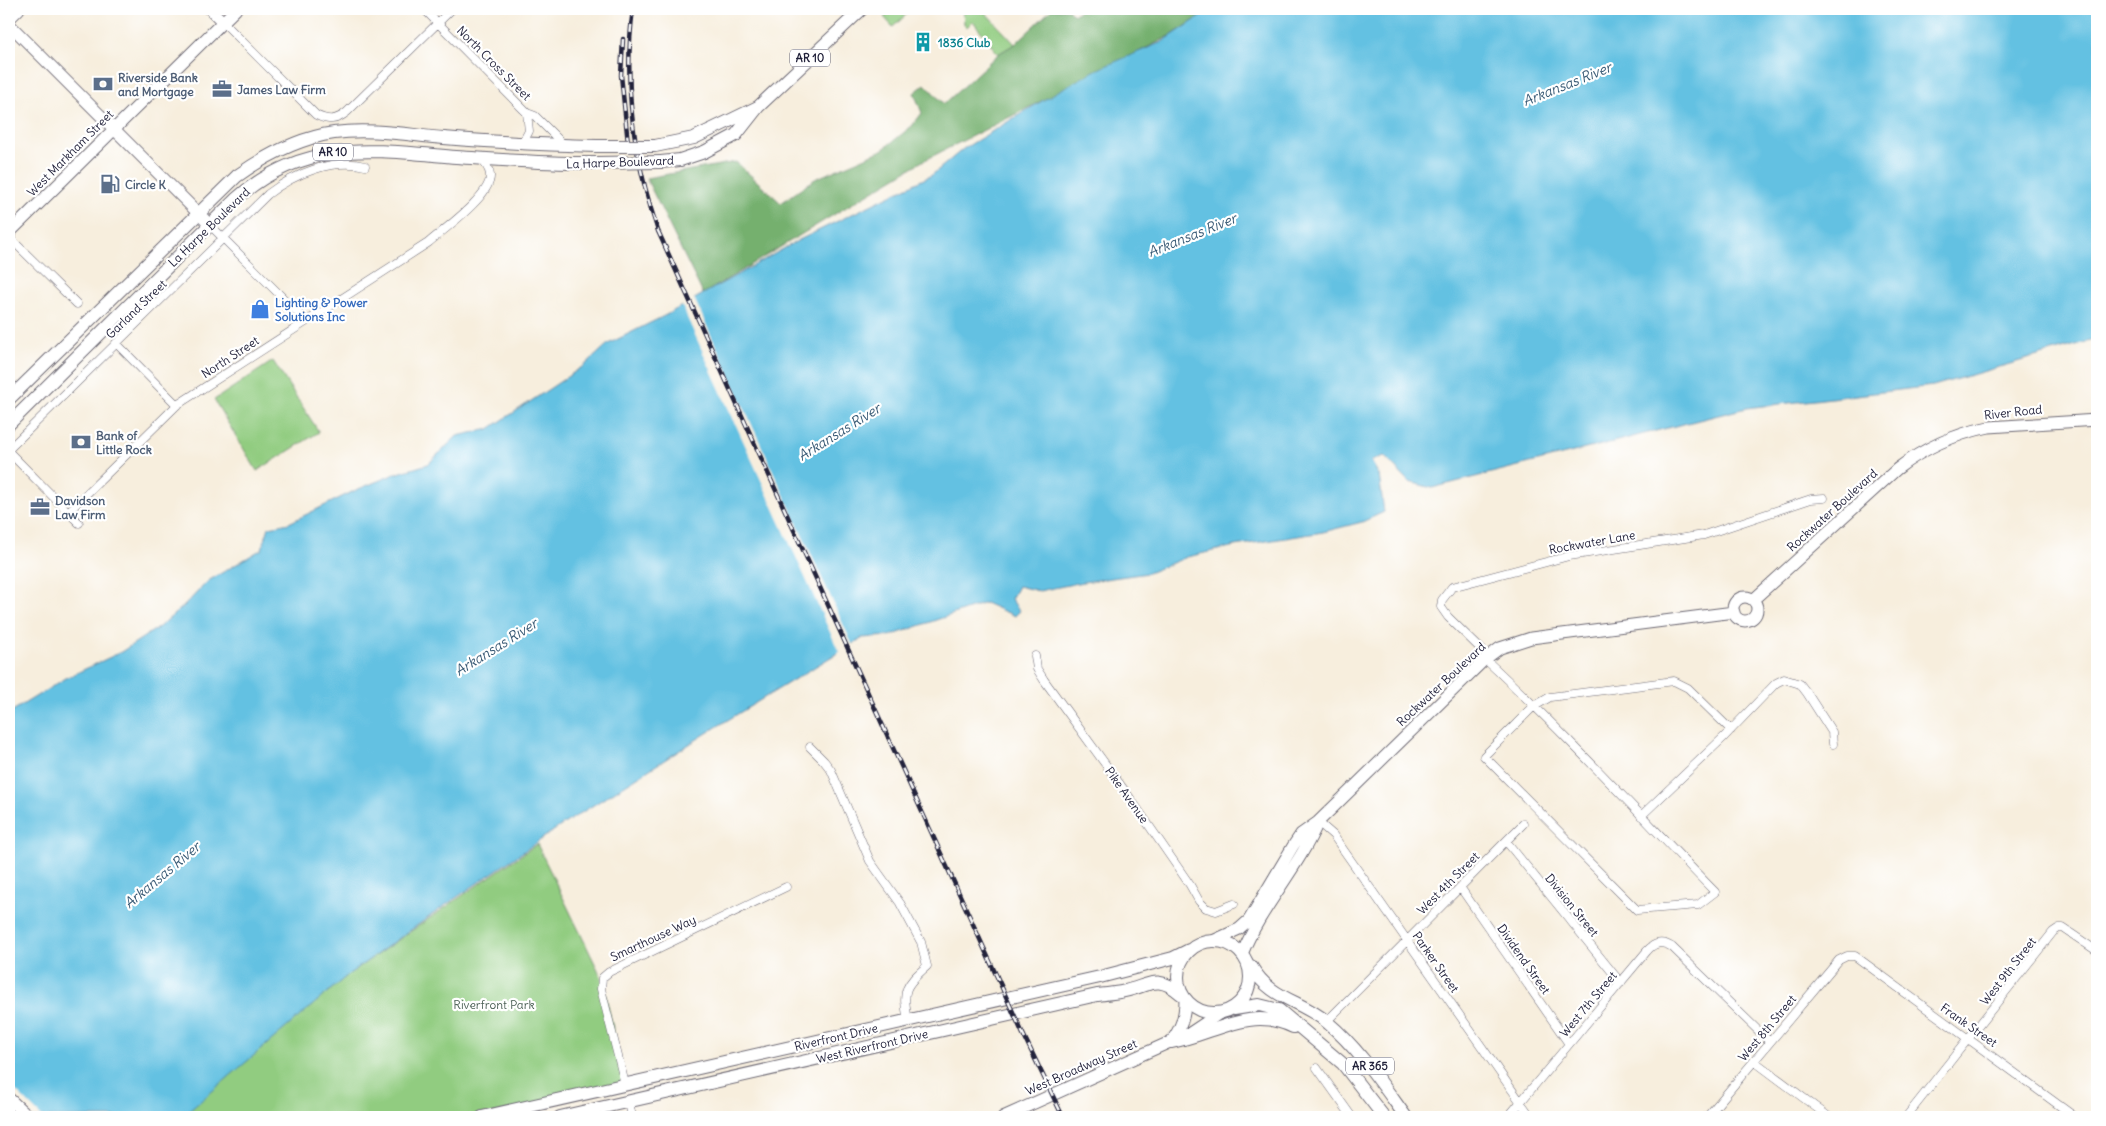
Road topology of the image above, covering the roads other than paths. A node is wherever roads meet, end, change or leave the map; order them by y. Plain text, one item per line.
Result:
1 (19, 9) edge
2 (210, 9) edge
3 (236, 9) edge
4 (424, 9) edge
5 (452, 9) edge
6 (862, 9) edge
7 (9, 19) edge
8 (223, 22) junction
9 (438, 22) junction
10 (9, 24) edge
11 (758, 107) junction
12 (527, 113) junction
13 (113, 129) junction
14 (522, 144) junction
15 (564, 146) junction
16 (486, 161) junction
17 (365, 166) dead end
18 (197, 213) junction
19 (210, 225) junction
20 (9, 233) edge
21 (9, 237) edge
22 (224, 238) junction
23 (77, 304) dead end
24 (306, 321) junction
25 (116, 344) junction
26 (9, 399) edge
27 (177, 405) junction
28 (2097, 420) edge
29 (9, 424) edge
30 (1933, 445) joint
31 (9, 450) edge
32 (1824, 498) dead end
33 (68, 512) junction
34 (79, 523) dead end
35 (1753, 600) junction
36 (1734, 612) junction
37 (1035, 656) dead end
38 (1486, 658) junction
39 (1533, 707) junction
40 (1731, 730) junction
41 (1833, 744) dead end
42 (810, 747) dead end
43 (1642, 816) junction
44 (1318, 822) junction
45 (1523, 824) dead end
46 (1506, 841) junction
47 (786, 886) dead end
48 (1460, 887) junction
49 (1234, 904) dead end
50 (1215, 940) junction
51 (1407, 940) junction
52 (1189, 950) junction
53 (2097, 951) edge
54 (1847, 956) joint
55 (1245, 957) junction
56 (1621, 982) junction
57 (1183, 997) junction
58 (1224, 1012) junction
59 (908, 1020) junction
60 (1326, 1022) junction
61 (1307, 1034) junction
62 (1970, 1039) junction
63 (1171, 1042) junction
64 (1770, 1042) junction
65 (1570, 1044) junction
66 (1754, 1061) junction
67 (1317, 1068) dead end
68 (625, 1084) junction
69 (9, 1099) edge
70 (629, 1102) junction
71 (1521, 1102) junction
72 (28, 1117) edge
73 (482, 1117) edge
74 (560, 1117) edge
75 (632, 1117) edge
76 (1003, 1117) edge
77 (1352, 1117) edge
78 (1384, 1117) edge
79 (1406, 1117) edge
80 (1508, 1117) edge
81 (1531, 1117) edge
82 (1708, 1117) edge
83 (1829, 1117) edge
84 (1906, 1117) edge
85 (2076, 1117) edge

1 - 7 street
2 - 8 street
3 - 8 street, West Markham Street
4 - 9 street, North Cross Street
5 - 9 street
6 - 11 main road, AR 10
8 - 9 street
8 - 13 street, West Markham Street
9 - 12 street, North Cross Street
10 - 13 street
11 - 15 main road, La Harpe Boulevard / AR 10, bridge
11 - 16 main road, La Harpe Boulevard / AR 10, bridge
12 - 14 street, North Cross Street
12 - 15 street, North Cross Street
13 - 18 street
13 - 20 street, West Markham Street
14 - 15 main road, La Harpe Boulevard / AR 10
14 - 18 main road, La Harpe Boulevard / AR 10
16 - 19 main road, La Harpe Boulevard / AR 10
16 - 24 street, North Street
17 - 22 street, Garland Street
18 - 19 street
18 - 26 main road, La Harpe Boulevard / AR 10
19 - 22 street
19 - 29 main road, La Harpe Boulevard / AR 10
21 - 23 street
22 - 24 street
22 - 25 street, Garland Street
24 - 27 street, North Street
25 - 27 street
25 - 31 street, Garland Street
27 - 33 street, North Street
28 - 30 street, River Road
30 - 35 street, Rockwater Boulevard
31 - 33 street
32 - 38 street, Rockwater Lane
33 - 34 street
35 - 36 street, Rockwater Boulevard
35 - 36 street, Rockwater Boulevard
36 - 38 street, Rockwater Boulevard
37 - 49 street, Pike Avenue
38 - 39 street
38 - 44 street, Rockwater Boulevard
39 - 40 street
39 - 43 street
39 - 43 street
40 - 41 street
40 - 43 street
42 - 59 street
44 - 50 street, Rockwater Boulevard
44 - 51 street, Parker Street
44 - 55 street, Rockwater Boulevard
45 - 46 street, West 4th Street
46 - 48 street, West 4th Street
46 - 56 street, Division Street
47 - 68 street, Smarthouse Way
48 - 51 street, West 4th Street
48 - 65 street, Dividend Street
50 - 52 main road
50 - 55 main road, AR 365
51 - 60 street, West 4th Street
51 - 71 street, Parker Street
52 - 57 main road
52 - 59 main road, Riverfront Drive
53 - 62 street, West 9th Street
54 - 62 street, Frank Street
54 - 64 street, West 8th Street
55 - 58 main road
55 - 60 main road, AR 365
56 - 64 street, West 7th Street
56 - 65 street, West 7th Street
57 - 58 main road
57 - 63 street
57 - 70 main road, West Riverfront Drive
58 - 61 main road
58 - 63 street, West Broadway Street
59 - 68 main road, Riverfront Drive
60 - 79 main road, AR 365
61 - 63 main road, AR 365
61 - 78 main road, AR 365
62 - 84 street, West 9th Street
62 - 85 street, Frank Street
63 - 76 street, West Broadway Street / AR 365
64 - 66 street, West 8th Street
65 - 71 street, West 7th Street
66 - 82 street, West 8th Street
66 - 83 street
67 - 77 street
68 - 70 main road
68 - 73 main road, Riverfront Drive
69 - 72 main road
70 - 74 main road, West Riverfront Drive
70 - 75 street
71 - 80 street, West 7th Street
71 - 81 street, Parker Street

